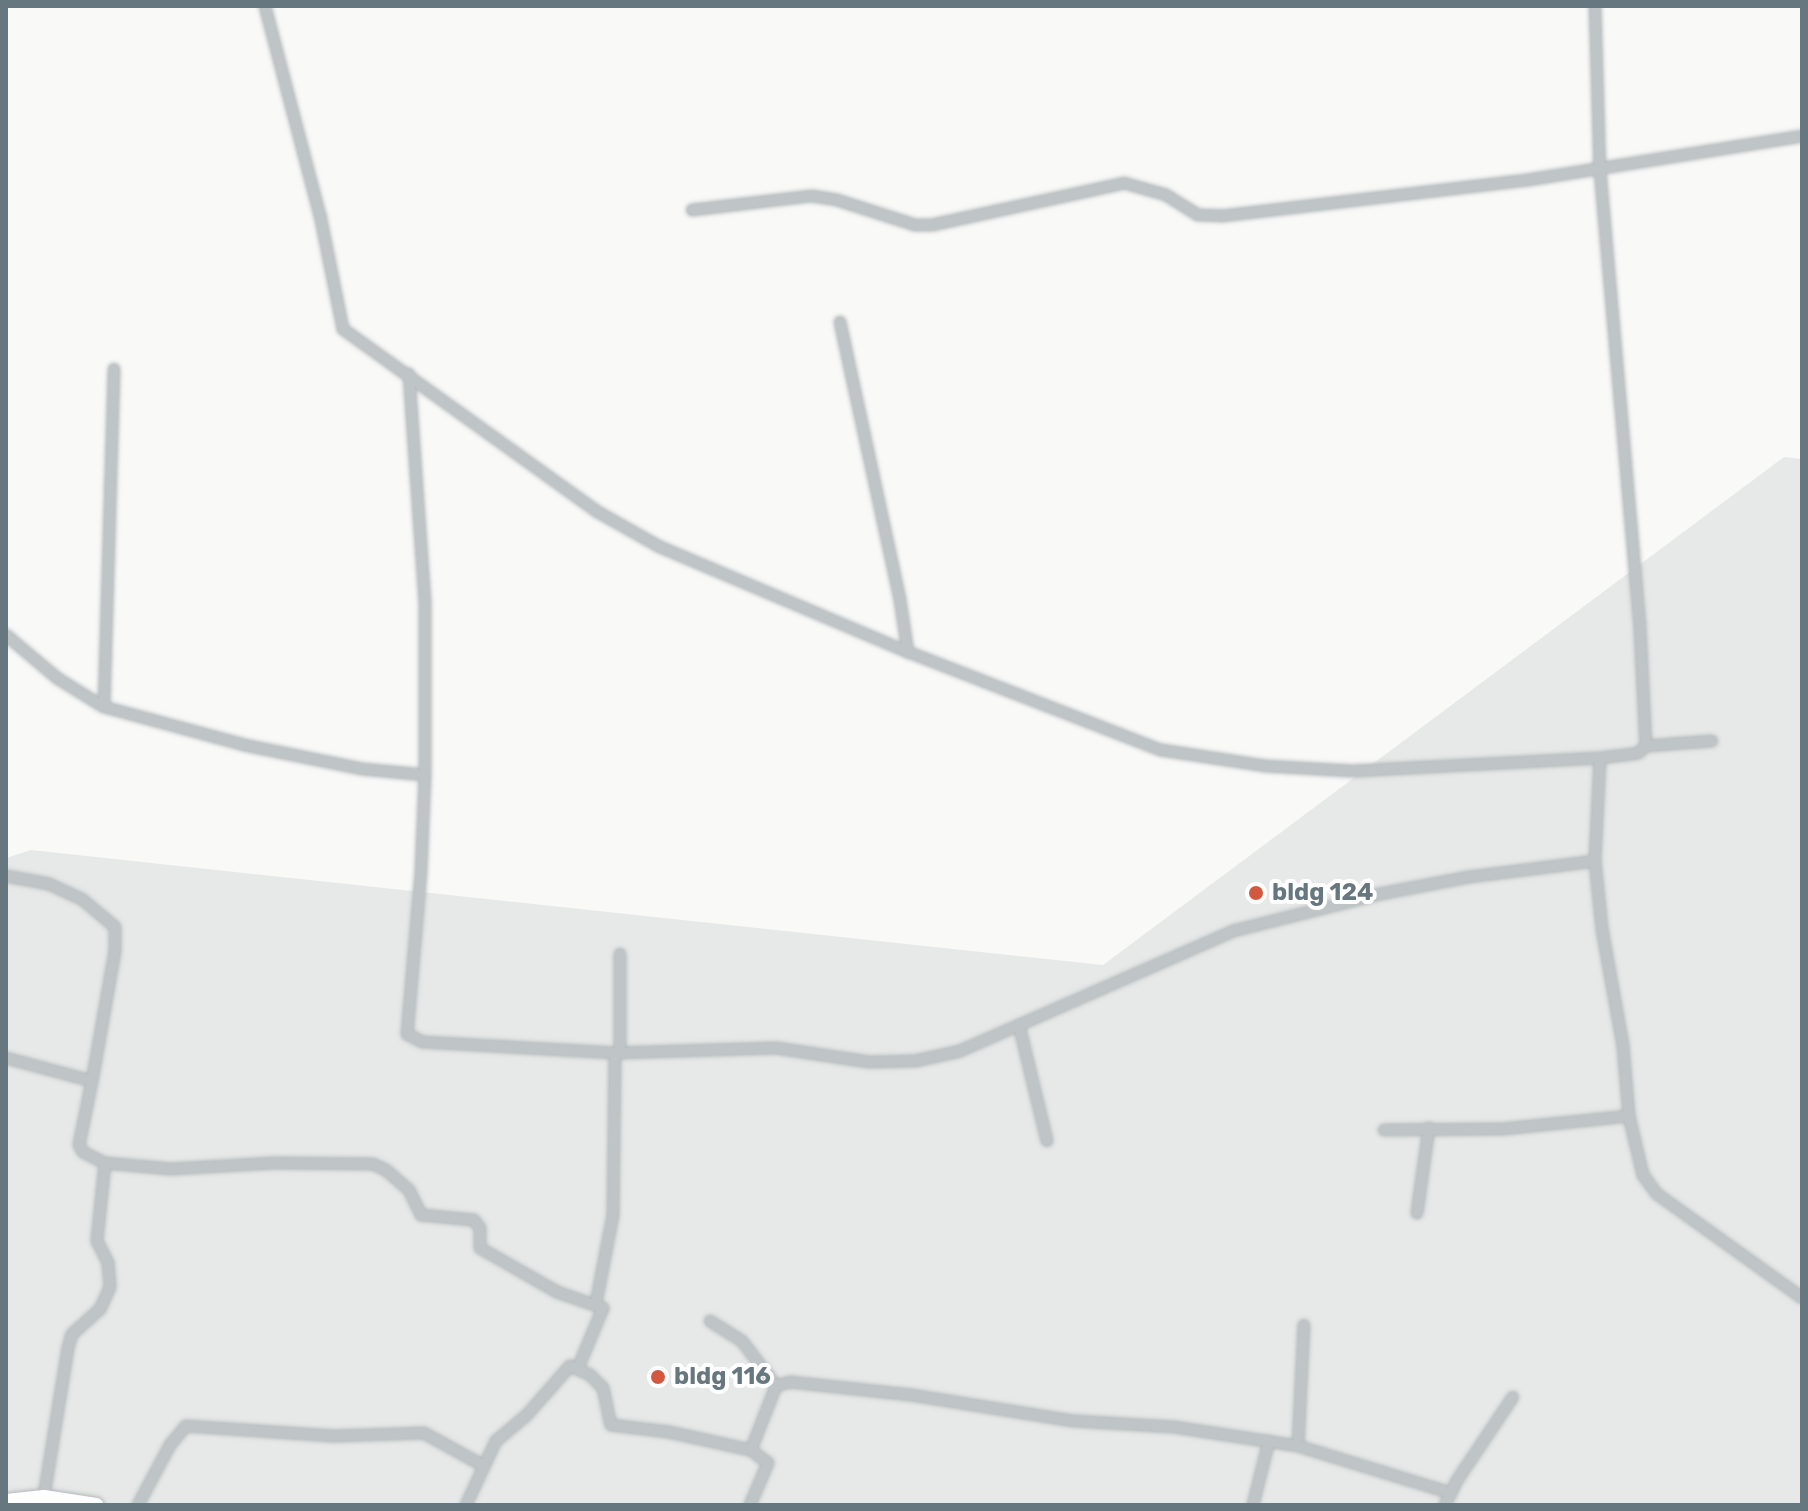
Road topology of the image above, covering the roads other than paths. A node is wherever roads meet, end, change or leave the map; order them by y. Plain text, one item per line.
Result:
1 (265, 6) edge
2 (1595, 6) edge
3 (1802, 136) edge
4 (1600, 170) junction
5 (692, 210) dead end
6 (840, 322) dead end
7 (114, 369) dead end
8 (409, 374) junction
9 (6, 635) edge
10 (908, 652) junction
11 (104, 707) junction
12 (1712, 741) dead end
13 (1646, 746) junction
14 (1600, 758) junction
15 (425, 775) junction
16 (1595, 861) junction
17 (6, 876) edge
18 (620, 954) dead end
19 (1019, 1025) junction
20 (618, 1053) junction
21 (6, 1058) edge
22 (92, 1081) junction
23 (1629, 1116) junction
24 (1429, 1128) junction
25 (1384, 1130) dead end
26 (1047, 1141) dead end
27 (105, 1163) junction
28 (1417, 1213) dead end
29 (1802, 1298) edge
30 (596, 1303) junction
31 (710, 1321) dead end
32 (1304, 1325) dead end
33 (578, 1368) junction
34 (776, 1386) junction
35 (1513, 1397) dead end
36 (1269, 1441) junction
37 (1298, 1446) junction
38 (751, 1450) junction
39 (484, 1466) junction
40 (1451, 1493) junction
41 (44, 1497) junction
42 (6, 1501) edge
43 (96, 1505) edge
44 (138, 1505) edge
45 (466, 1505) edge
46 (750, 1505) edge
47 (1253, 1505) edge
48 (1445, 1505) edge

1 - 8 street
2 - 4 street
3 - 4 street
4 - 5 street
4 - 13 street
6 - 10 street
7 - 11 street
8 - 10 street
8 - 15 street
9 - 11 street
10 - 14 street
11 - 15 street
12 - 13 street
13 - 14 street
14 - 16 street
15 - 20 street
16 - 19 street
16 - 23 street
17 - 22 street
18 - 20 street
19 - 20 street
19 - 26 street
20 - 30 street
21 - 22 street
22 - 27 street
23 - 24 street
23 - 29 street
24 - 25 street
24 - 28 street
27 - 30 street
27 - 41 street
30 - 33 street
31 - 34 street
32 - 37 street
33 - 38 street
33 - 39 street
34 - 36 street
34 - 38 street
35 - 40 street
36 - 37 street
36 - 47 street
37 - 40 street
38 - 46 street
39 - 44 street
39 - 45 street
40 - 48 street
41 - 42 main road
41 - 43 main road

